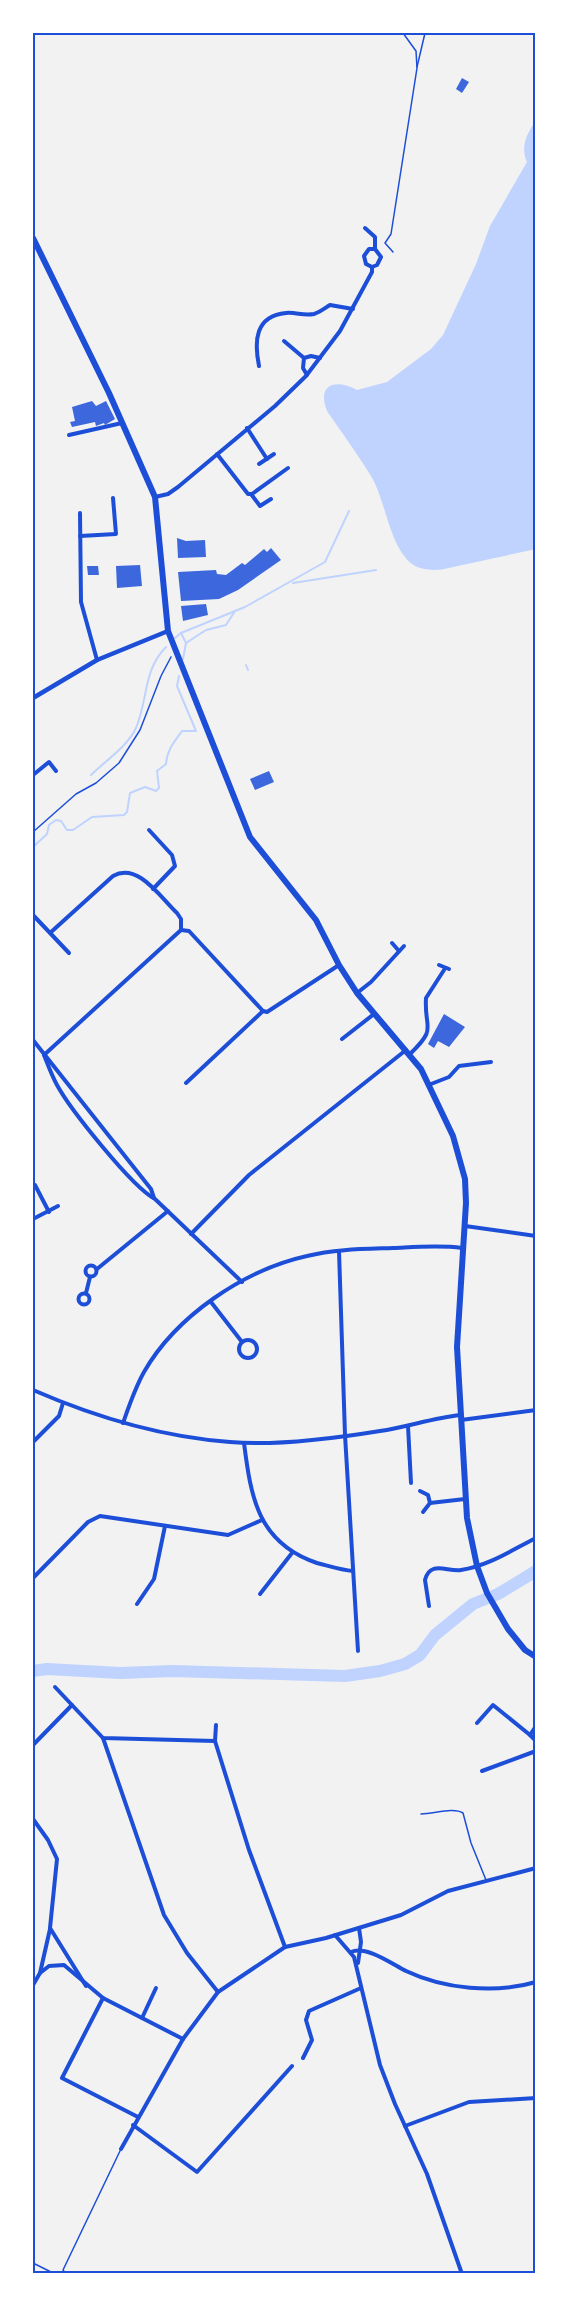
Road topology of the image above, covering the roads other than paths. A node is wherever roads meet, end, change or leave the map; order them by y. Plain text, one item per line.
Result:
1 (365, 228) dead end
2 (33, 238) edge
3 (375, 249) junction
4 (372, 267) junction
5 (352, 309) junction
6 (284, 341) dead end
7 (304, 358) junction
8 (320, 358) junction
9 (259, 366) dead end
10 (307, 376) junction
11 (122, 423) junction
12 (247, 428) junction
13 (69, 435) dead end
14 (217, 454) junction
15 (274, 454) dead end
16 (267, 459) junction
17 (259, 464) dead end
18 (288, 468) dead end
19 (251, 494) junction
20 (154, 497) junction
21 (113, 498) dead end
22 (271, 499) dead end
23 (80, 513) dead end
24 (116, 534) junction
25 (80, 536) junction
26 (117, 541) dead end
27 (168, 631) junction
28 (97, 660) junction
29 (33, 698) edge
30 (56, 771) dead end
31 (33, 775) edge
32 (149, 830) dead end
33 (153, 890) junction
34 (33, 915) edge
35 (181, 930) junction
36 (50, 933) junction
37 (392, 943) dead end
38 (405, 946) dead end
39 (400, 951) junction
40 (69, 953) dead end
41 (339, 964) junction
42 (439, 965) dead end
43 (357, 993) junction
44 (263, 1011) junction
45 (374, 1014) junction
46 (342, 1039) dead end
47 (33, 1041) edge
48 (408, 1052) junction
49 (44, 1055) junction
50 (491, 1062) dead end
51 (186, 1083) dead end
52 (431, 1084) junction
53 (536, 1139) edge
54 (115, 1146) junction
55 (108, 1152) junction
56 (536, 1158) edge
57 (35, 1185) dead end
58 (154, 1199) junction
59 (58, 1206) dead end
60 (49, 1212) junction
61 (168, 1212) junction
62 (33, 1219) edge
63 (464, 1226) junction
64 (191, 1234) junction
65 (536, 1236) edge
66 (462, 1248) junction
67 (339, 1251) junction
68 (97, 1269) junction
69 (90, 1277) junction
70 (242, 1282) junction
71 (86, 1294) dead end
72 (211, 1302) junction
73 (242, 1342) junction
74 (33, 1390) edge
75 (63, 1403) junction
76 (536, 1410) edge
77 (460, 1417) junction
78 (123, 1423) junction
79 (408, 1426) junction
80 (345, 1435) junction
81 (33, 1442) edge
82 (244, 1443) junction
83 (411, 1483) dead end
84 (420, 1491) dead end
85 (465, 1499) junction
86 (430, 1503) junction
87 (423, 1512) dead end
88 (262, 1520) junction
89 (165, 1526) junction
90 (536, 1538) edge
91 (292, 1553) junction
92 (477, 1566) junction
93 (353, 1570) junction
94 (33, 1578) edge
95 (260, 1594) dead end
96 (137, 1605) dead end
97 (429, 1606) dead end
98 (358, 1651) dead end
99 (536, 1657) edge
100 (55, 1687) dead end
101 (72, 1705) junction
102 (477, 1723) dead end
103 (216, 1725) dead end
104 (536, 1726) edge
105 (530, 1735) junction
106 (103, 1738) junction
107 (215, 1740) junction
108 (536, 1741) edge
109 (33, 1745) edge
110 (536, 1751) edge
111 (482, 1771) dead end
112 (421, 1814) dead end
113 (33, 1820) edge
114 (536, 1868) edge
115 (486, 1881) junction
116 (50, 1928) junction
117 (359, 1928) junction
118 (335, 1935) junction
119 (285, 1947) junction
120 (360, 1950) junction
121 (351, 1952) junction
122 (358, 1970) junction
123 (40, 1973) junction
124 (536, 1982) edge
125 (33, 1985) edge
126 (86, 1986) junction
127 (156, 1988) dead end
128 (361, 1988) junction
129 (218, 1992) junction
130 (103, 1998) junction
131 (142, 2018) junction
132 (183, 2038) junction
133 (303, 2058) dead end
134 (292, 2066) dead end
135 (536, 2098) edge
136 (138, 2117) junction
137 (133, 2126) junction
138 (405, 2126) junction
139 (121, 2149) joint
140 (65, 2273) edge
141 (55, 2274) edge
142 (462, 2274) edge

1 - 3 street
2 - 11 main road
3 - 4 street
3 - 4 street
4 - 5 street
5 - 8 street
5 - 9 street
6 - 7 street
7 - 8 street
7 - 10 street
8 - 10 street
10 - 12 street
11 - 13 street
11 - 20 main road
12 - 14 street
12 - 16 street
14 - 19 street
14 - 20 street
15 - 16 street
16 - 17 street
18 - 19 street
19 - 22 street
20 - 27 main road
21 - 24 street
23 - 25 street
24 - 25 street
24 - 26 street
25 - 28 street
27 - 28 street
27 - 41 main road
28 - 29 street
30 - 31 street
32 - 33 street
33 - 35 street
33 - 36 street
34 - 36 street
35 - 44 street
35 - 49 street
36 - 40 street
37 - 39 street
38 - 39 street
39 - 43 street
41 - 43 main road
41 - 44 street
42 - 48 street
43 - 45 main road
44 - 51 street
45 - 46 street
45 - 48 main road
47 - 49 street
48 - 52 main road
48 - 64 street
49 - 54 street
49 - 55 street
50 - 52 street
52 - 63 main road
53 - 56 street
54 - 55 street
54 - 58 street
55 - 58 street
57 - 60 street
58 - 61 street
59 - 60 street
60 - 62 street
61 - 64 street
61 - 68 street
63 - 65 street
63 - 66 main road
64 - 70 street
66 - 67 street
66 - 77 main road
67 - 70 street
67 - 80 street
68 - 69 street
68 - 69 street
69 - 71 street
70 - 72 street
72 - 73 street
72 - 78 street
73 - 73 street
74 - 75 street
75 - 78 street
75 - 81 street
76 - 77 street
77 - 79 street
77 - 85 main road
78 - 82 street
79 - 80 street
79 - 83 street
80 - 82 street
80 - 93 street
82 - 88 street
84 - 86 street
85 - 86 street
85 - 92 main road
86 - 87 street
88 - 89 street
88 - 91 street
89 - 94 street
89 - 96 street
90 - 92 street
91 - 93 street
91 - 95 street
92 - 97 street
92 - 99 main road
93 - 98 street
100 - 101 street
101 - 106 street
101 - 109 street
102 - 105 street
103 - 107 street
104 - 105 street
105 - 108 street
106 - 107 street
106 - 129 street
107 - 119 street
110 - 111 street
112 - 115 lane
113 - 116 street
114 - 115 street
115 - 117 street
116 - 123 street
116 - 126 street
117 - 118 street
117 - 120 street
118 - 119 street
118 - 121 street
119 - 129 street
120 - 121 street
120 - 122 street
120 - 124 street
121 - 122 street
122 - 128 street
123 - 125 street
123 - 126 street
126 - 130 street
127 - 131 street
128 - 133 street
128 - 138 street
129 - 132 street
130 - 131 street
130 - 136 street
131 - 132 street
132 - 136 street
134 - 137 street
135 - 138 street
136 - 137 street
137 - 139 street
138 - 142 street
139 - 140 lane
140 - 141 lane

